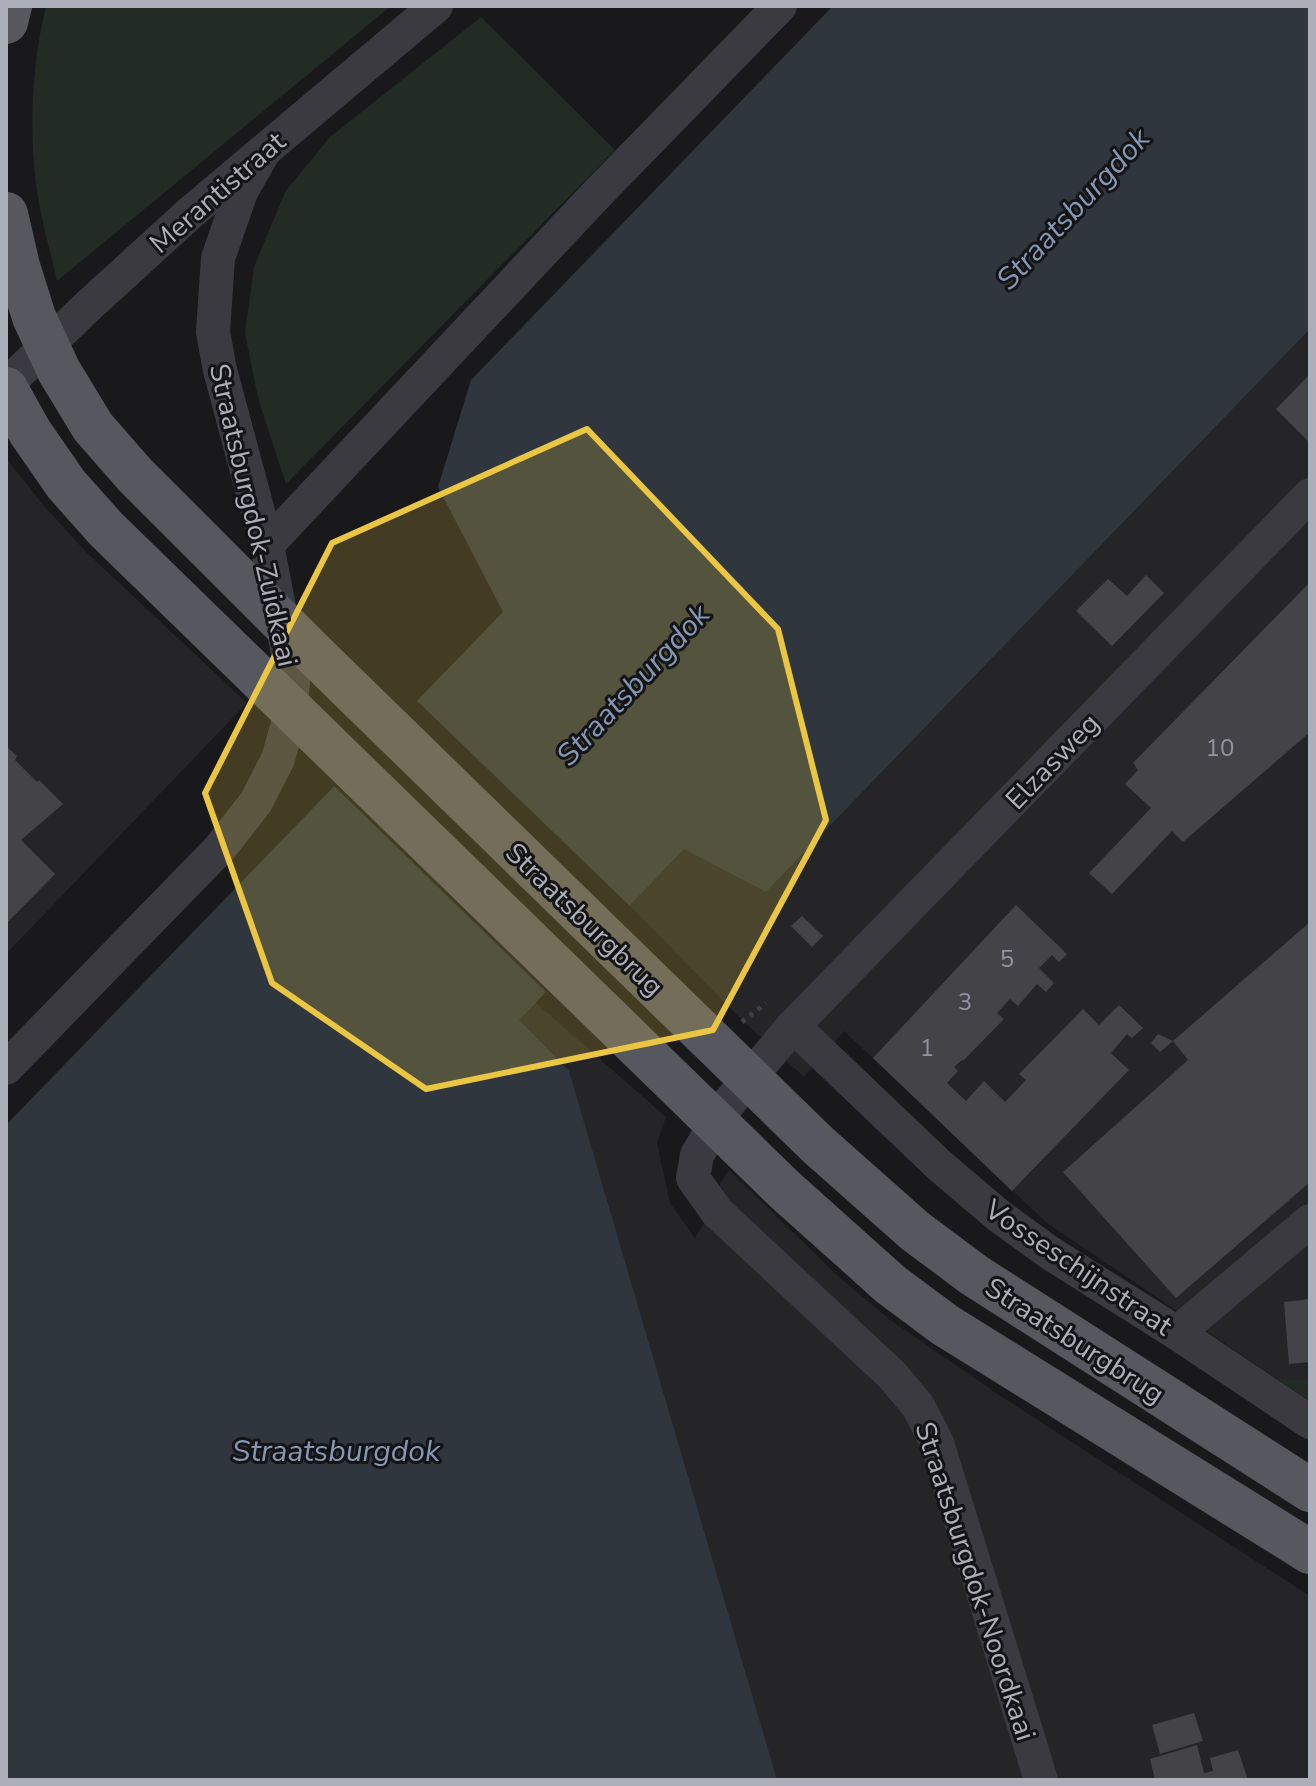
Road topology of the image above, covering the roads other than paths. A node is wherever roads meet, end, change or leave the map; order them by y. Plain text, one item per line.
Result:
1 (10, 6) edge
2 (436, 6) edge
3 (780, 6) edge
4 (6, 22) edge
5 (263, 153) junction
6 (6, 214) edge
7 (6, 387) edge
8 (1310, 495) edge
9 (267, 545) junction
10 (793, 1026) junction
11 (6, 1068) edge
12 (1310, 1221) edge
13 (1177, 1333) junction
14 (1310, 1422) edge
15 (1310, 1490) edge
16 (1310, 1552) edge
17 (1041, 1780) edge

1 - 4 main road
2 - 5 street, Merantistraat
3 - 9 street
5 - 7 street, Merantistraat
5 - 9 street, Straatsburgdok-Zuidkaai
6 - 15 main road, Straatsburgbrug
7 - 16 main road, Straatsburgbrug
8 - 10 street, Elzasweg
9 - 11 street, Straatsburgdok-Zuidkaai
10 - 13 street, Vosseschijnstraat
10 - 17 street, Straatsburgdok-Noordkaai
12 - 13 street
13 - 14 street, Vosseschijnstraat

